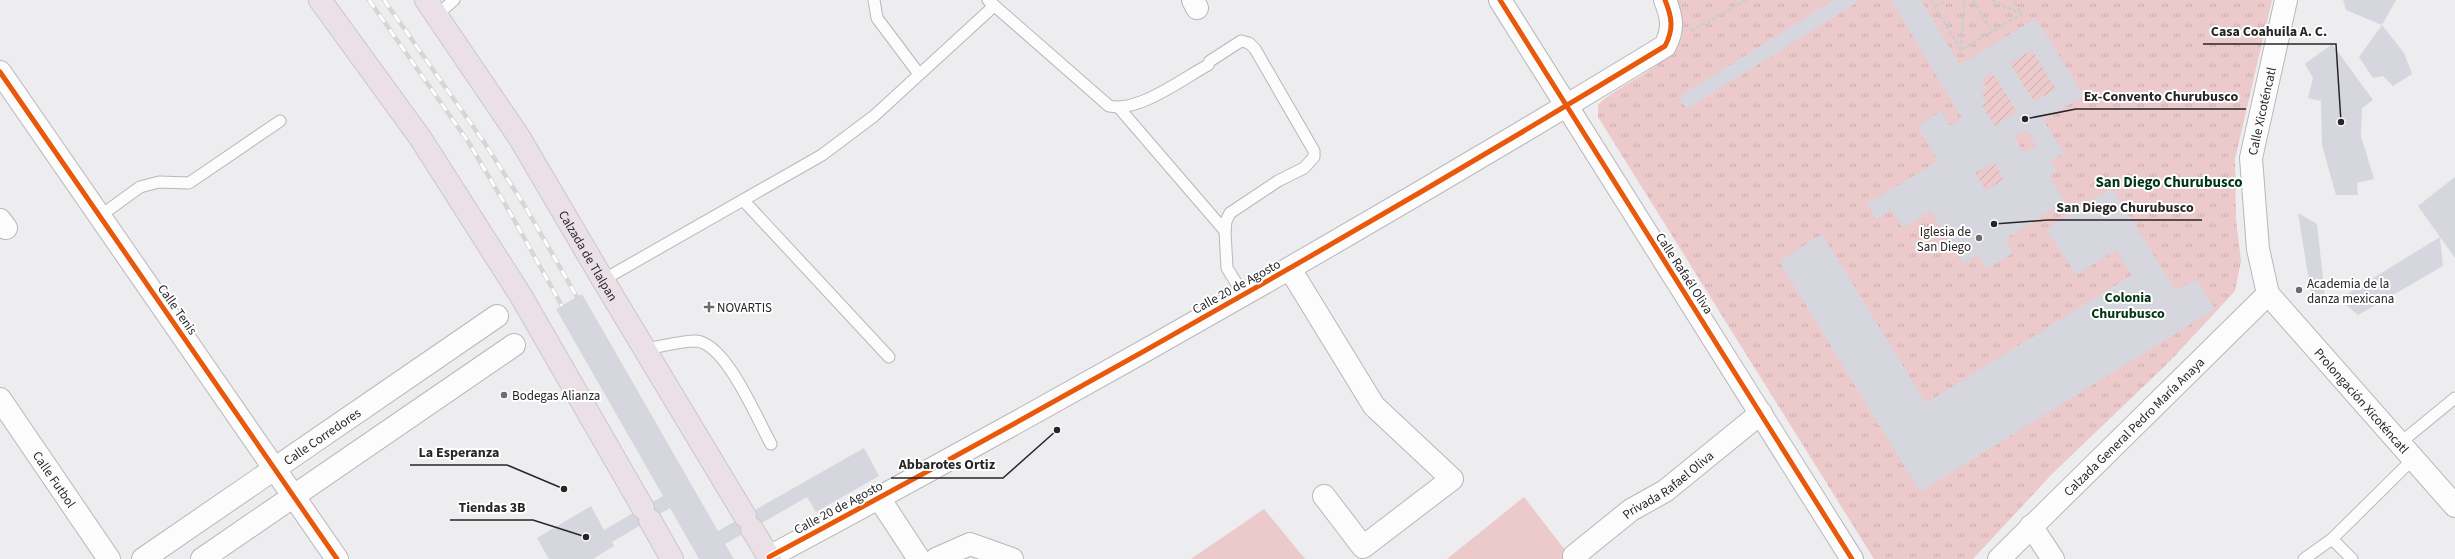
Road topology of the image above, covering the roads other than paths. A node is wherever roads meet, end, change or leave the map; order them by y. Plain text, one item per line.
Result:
1 (320, 0) edge
2 (454, 0) edge
3 (874, 0) edge
4 (1500, 0) edge
5 (1665, 0) edge
6 (2286, 0) edge
7 (991, 3) edge
8 (431, 7) edge
9 (0, 72) edge
10 (919, 74) junction
11 (1566, 106) junction
12 (1120, 109) junction
13 (280, 121) dead end
14 (742, 200) junction
15 (100, 216) junction
16 (1225, 231) junction
17 (1290, 269) junction
18 (603, 280) junction
19 (1244, 294) junction
20 (2268, 294) junction
21 (644, 349) junction
22 (889, 358) dead end
23 (2455, 398) edge
24 (0, 399) edge
25 (1761, 412) junction
26 (771, 444) dead end
27 (2407, 450) junction
28 (275, 469) junction
29 (294, 496) junction
30 (1324, 496) dead end
31 (879, 498) junction
32 (2455, 506) edge
33 (2031, 526) junction
34 (2332, 539) junction
35 (1574, 556) dead end
36 (770, 558) edge
37 (109, 559) edge
38 (143, 559) edge
39 (202, 559) edge
40 (337, 559) edge
41 (672, 559) edge
42 (919, 559) edge
43 (936, 559) edge
44 (1012, 559) edge
45 (1852, 559) edge
46 (1999, 559) edge
47 (2053, 559) edge
48 (2304, 559) edge
49 (2352, 559) edge

1 - 41 highway
2 - 8 lane
3 - 10 lane
4 - 11 street, Calle Rafaél Oliva
5 - 11 street, Calle 20 de Agosto
6 - 20 street, Calle Xicoténcatl
7 - 10 lane
7 - 12 lane
8 - 18 highway, Calzada de Tlalpan
9 - 15 street, Calle Tenis
10 - 14 lane
11 - 17 street, Calle 20 de Agosto
11 - 25 street, Calle Rafaél Oliva
12 - 16 lane
12 - 16 lane
13 - 15 lane
14 - 18 lane
14 - 22 lane
15 - 28 street, Calle Tenis
16 - 19 lane
17 - 19 street, Calle 20 de Agosto
17 - 30 street
18 - 21 highway, Calzada de Tlalpan
19 - 31 street, Calle 20 de Agosto
20 - 27 street, Prolongación Xicoténcatl
20 - 33 street, Calzada General Pedro María Anaya
21 - 26 lane
21 - 36 highway, Calzada de Tlalpan
23 - 27 lane
24 - 37 street, Calle Futbol
25 - 35 street, Privada Rafael Oliva
25 - 45 street, Calle Rafaél Oliva
27 - 32 street, Prolongación Xicoténcatl
27 - 34 lane
28 - 29 street, Calle Tenis
28 - 29 street, Calle Corredores
28 - 38 street, Calle Corredores
29 - 39 street, Calle Corredores
29 - 40 street, Calle Tenis
31 - 36 street, Calle 20 de Agosto
31 - 42 street
33 - 46 street, Calzada General Pedro María Anaya
33 - 47 street
34 - 48 lane
34 - 49 lane
43 - 44 street

